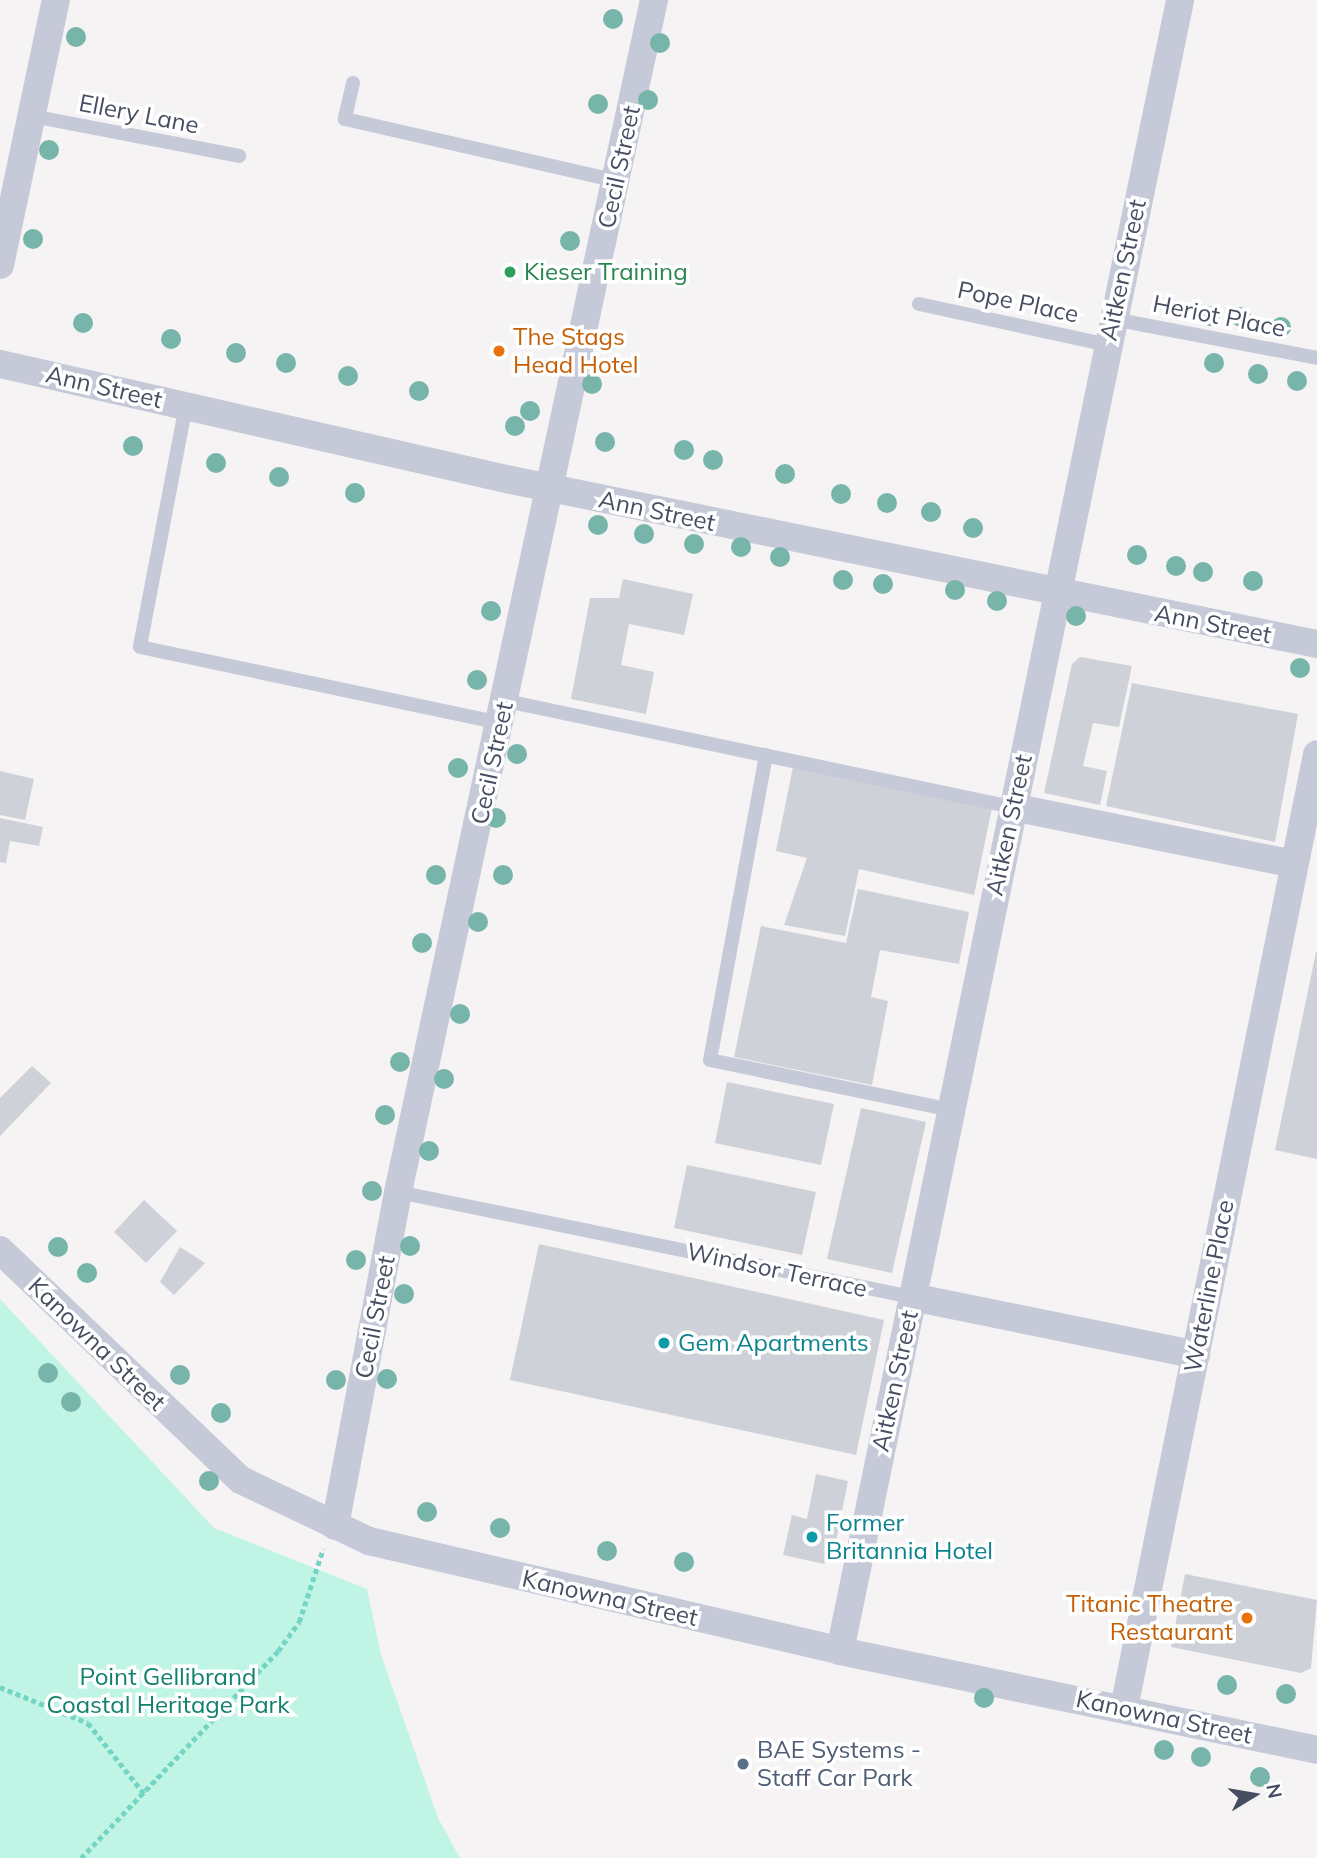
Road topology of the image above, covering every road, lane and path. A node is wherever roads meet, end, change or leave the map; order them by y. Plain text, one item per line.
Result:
1 (55, 0) edge
2 (654, 0) edge
3 (1180, 0) edge
4 (353, 83) dead end
5 (32, 116) junction
6 (239, 156) dead end
7 (617, 181) junction
8 (0, 265) edge
9 (919, 304) dead end
10 (1110, 332) junction
11 (1317, 358) edge
12 (0, 364) edge
13 (186, 405) junction
14 (550, 489) junction
15 (1058, 593) junction
16 (1317, 644) edge
17 (503, 712) junction
18 (1317, 754) edge
19 (766, 755) junction
20 (1013, 807) junction
21 (1294, 864) junction
22 (951, 1110) junction
23 (398, 1192) junction
24 (0, 1251) edge
25 (912, 1297) junction
26 (1196, 1355) junction
27 (333, 1525) junction
28 (840, 1651) junction
29 (0, 1687) edge
30 (1124, 1708) junction
31 (1317, 1750) edge
32 (146, 1796) junction
33 (81, 1858) edge

1 - 5 street
2 - 7 street, Cecil Street
3 - 10 street, Aitken Street
4 - 7 lane
5 - 6 lane, Ellery Lane
5 - 8 street
7 - 14 street, Cecil Street
9 - 10 lane, Pope Place
10 - 11 lane, Heriot Place
10 - 15 street, Aitken Street
12 - 13 street, Ann Street
13 - 14 street, Ann Street
13 - 17 lane
14 - 15 street, Ann Street
14 - 17 street, Cecil Street
15 - 16 street, Ann Street
15 - 20 street, Aitken Street
17 - 19 lane
17 - 23 street, Cecil Street
18 - 21 street, Waterline Place
19 - 20 lane
19 - 22 lane
20 - 21 street
20 - 22 street, Aitken Street
21 - 26 street, Waterline Place
22 - 25 street, Aitken Street
23 - 25 lane, Windsor Terrace
23 - 27 street, Cecil Street
24 - 27 street, Kanowna Street
25 - 26 street, Windsor Terrace
25 - 28 street, Aitken Street
26 - 30 street, Waterline Place
27 - 28 street, Kanowna Street
27 - 32 path
28 - 30 street, Kanowna Street
29 - 32 path
30 - 31 street, Kanowna Street
32 - 33 path

